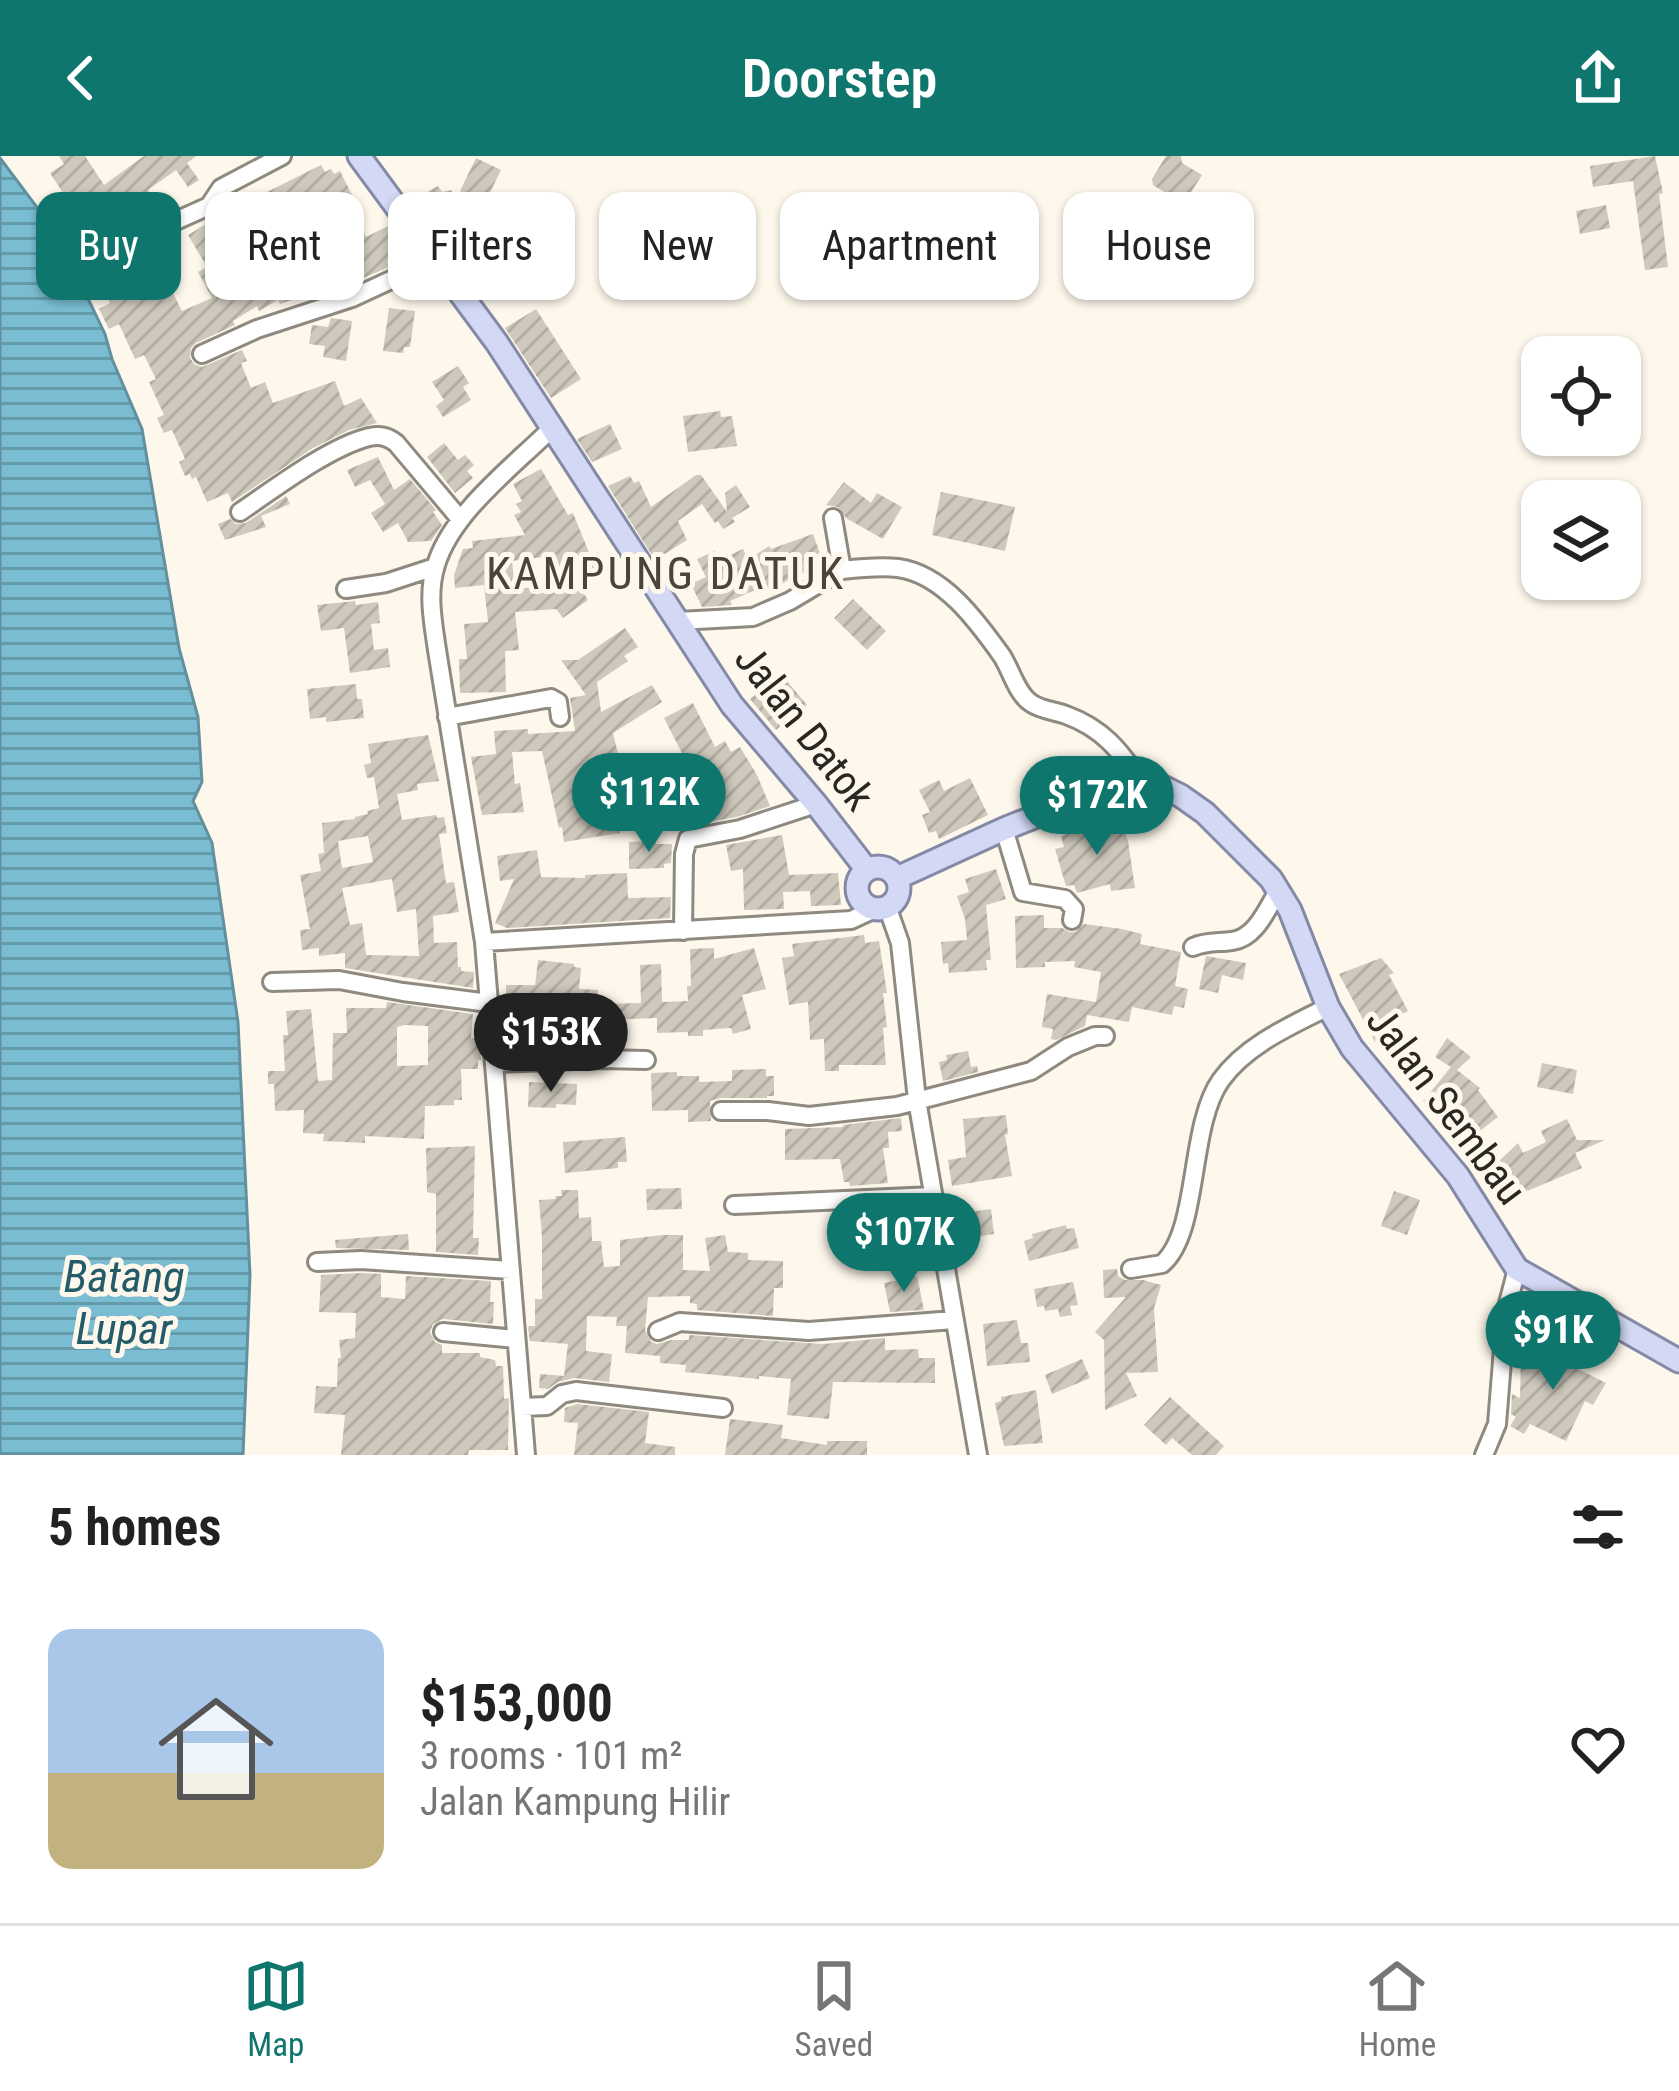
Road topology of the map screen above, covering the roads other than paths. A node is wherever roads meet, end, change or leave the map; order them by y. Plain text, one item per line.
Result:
1 (282, 156) edge
2 (359, 156) edge
3 (388, 196) edge
4 (181, 218) edge
5 (388, 281) edge
6 (464, 300) edge
7 (202, 354) dead end
8 (552, 428) junction
9 (240, 512) dead end
10 (833, 518) dead end
11 (460, 519) junction
12 (435, 567) junction
13 (842, 570) junction
14 (346, 590) dead end
15 (678, 621) junction
16 (447, 717) junction
17 (560, 717) dead end
18 (1141, 782) junction
19 (816, 803) junction
20 (1004, 830) junction
21 (867, 871) junction
22 (897, 878) junction
23 (1278, 891) junction
24 (882, 907) junction
25 (1072, 920) dead end
26 (683, 931) junction
27 (484, 942) junction
28 (1192, 947) dead end
29 (272, 982) dead end
30 (489, 1003) junction
31 (1328, 1007) junction
32 (1105, 1036) dead end
33 (646, 1060) dead end
34 (494, 1063) junction
35 (917, 1100) junction
36 (721, 1111) dead end
37 (933, 1196) junction
38 (734, 1205) dead end
39 (317, 1262) dead end
40 (1131, 1269) dead end
41 (1517, 1269) junction
42 (511, 1270) junction
43 (954, 1320) junction
44 (658, 1331) dead end
45 (443, 1332) dead end
46 (516, 1339) junction
47 (1679, 1361) edge
48 (522, 1407) junction
49 (723, 1408) dead end
50 (526, 1455) edge
51 (978, 1455) edge
52 (1484, 1455) edge

1 - 4 street
2 - 3 main road, Jalan Datok
5 - 7 street
6 - 8 main road, Jalan Datok
8 - 11 street
8 - 15 main road, Jalan Datok
9 - 11 street
10 - 13 street
11 - 12 street
12 - 14 street
12 - 16 street
13 - 15 street
13 - 18 street
15 - 19 main road, Jalan Datok
16 - 17 street
16 - 27 street
18 - 20 main road
18 - 23 main road, Jalan Sembau
19 - 21 main road, Jalan Datok
19 - 26 street
20 - 22 main road
20 - 25 street
21 - 22 main road
21 - 24 main road
22 - 24 main road
23 - 28 street
23 - 31 main road, Jalan Sembau
24 - 26 street
24 - 35 street
26 - 27 street
27 - 30 street
29 - 30 street
30 - 34 street
31 - 40 street
31 - 41 main road, Jalan Sembau
32 - 35 street
33 - 34 street
34 - 42 street
35 - 36 street
35 - 37 street
37 - 38 street
37 - 43 street
39 - 42 street
41 - 47 main road, Jalan Sembau
41 - 52 street
42 - 46 street
43 - 44 street
43 - 51 street
45 - 46 street
46 - 48 street
48 - 49 street
48 - 50 street

